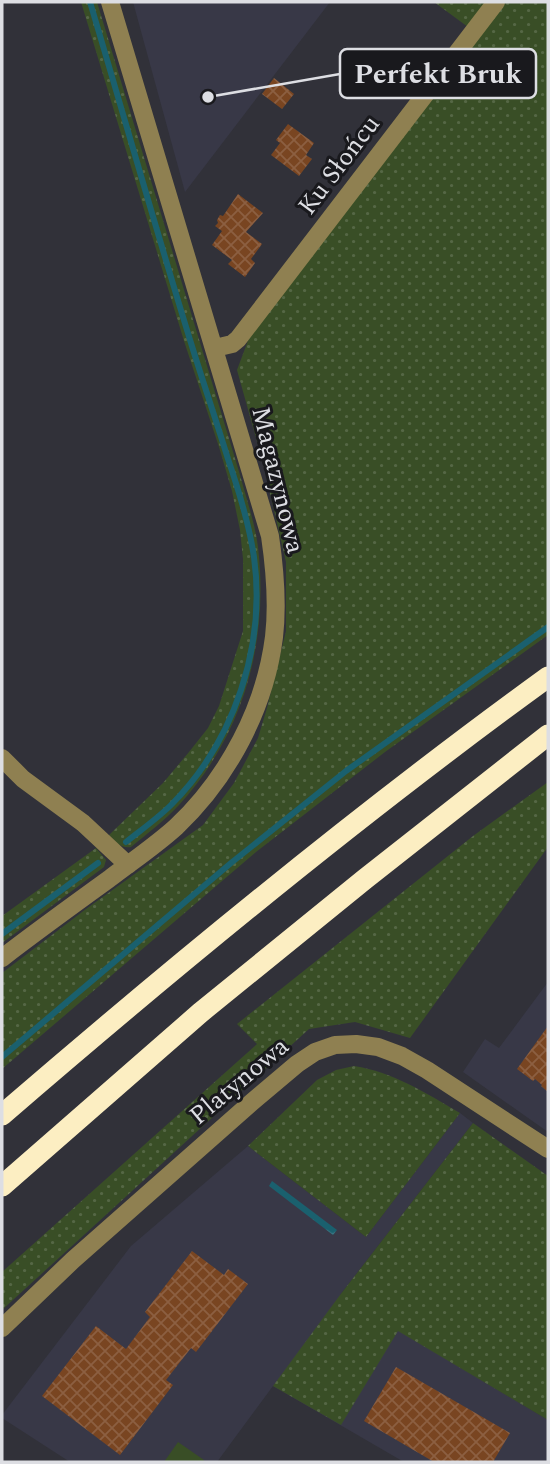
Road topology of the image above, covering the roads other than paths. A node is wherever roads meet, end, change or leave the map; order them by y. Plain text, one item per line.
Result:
1 (110, 2) edge
2 (496, 2) edge
3 (215, 348) junction
4 (548, 677) edge
5 (548, 735) edge
6 (2, 758) edge
7 (128, 865) junction
8 (2, 958) edge
9 (2, 1115) edge
10 (548, 1149) edge
11 (2, 1186) edge
12 (2, 1328) edge

1 - 3 street, Magazynowa
2 - 3 street, Ku Słońcu
3 - 7 street, Magazynowa
4 - 9 highway
5 - 11 highway
6 - 7 street
7 - 8 street, Magazynowa
10 - 12 street, Platynowa

